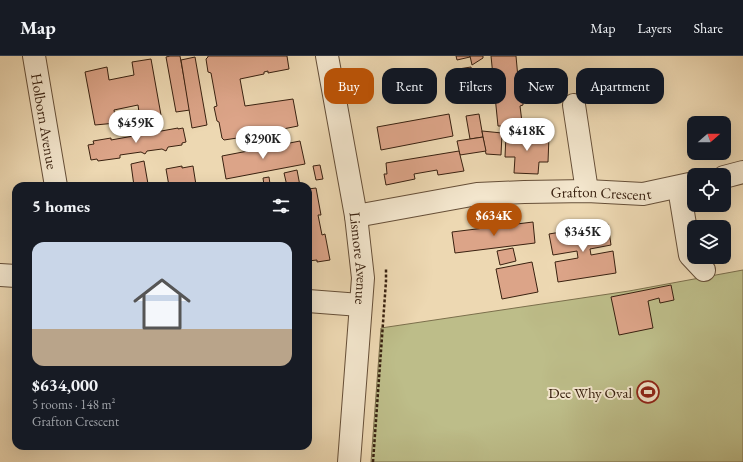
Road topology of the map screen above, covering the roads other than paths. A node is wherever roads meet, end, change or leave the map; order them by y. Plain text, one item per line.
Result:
1 (34, 56) edge
2 (327, 56) edge
3 (574, 105) dead end
4 (743, 172) edge
5 (731, 175) edge
6 (55, 182) edge
7 (686, 186) edge
8 (587, 191) junction
9 (356, 216) junction
10 (704, 270) dead end
11 (0, 275) edge
12 (12, 276) edge
13 (312, 301) edge
14 (360, 305) junction
15 (348, 462) edge

1 - 6 street, Holborn Avenue
2 - 9 street, Lismore Avenue
3 - 8 street
4 - 5 street
7 - 8 street, Grafton Crescent
7 - 10 street, Grafton Crescent
8 - 9 street, Grafton Crescent
9 - 14 street, Lismore Avenue
11 - 12 street
13 - 14 street
14 - 15 street, Lismore Avenue

